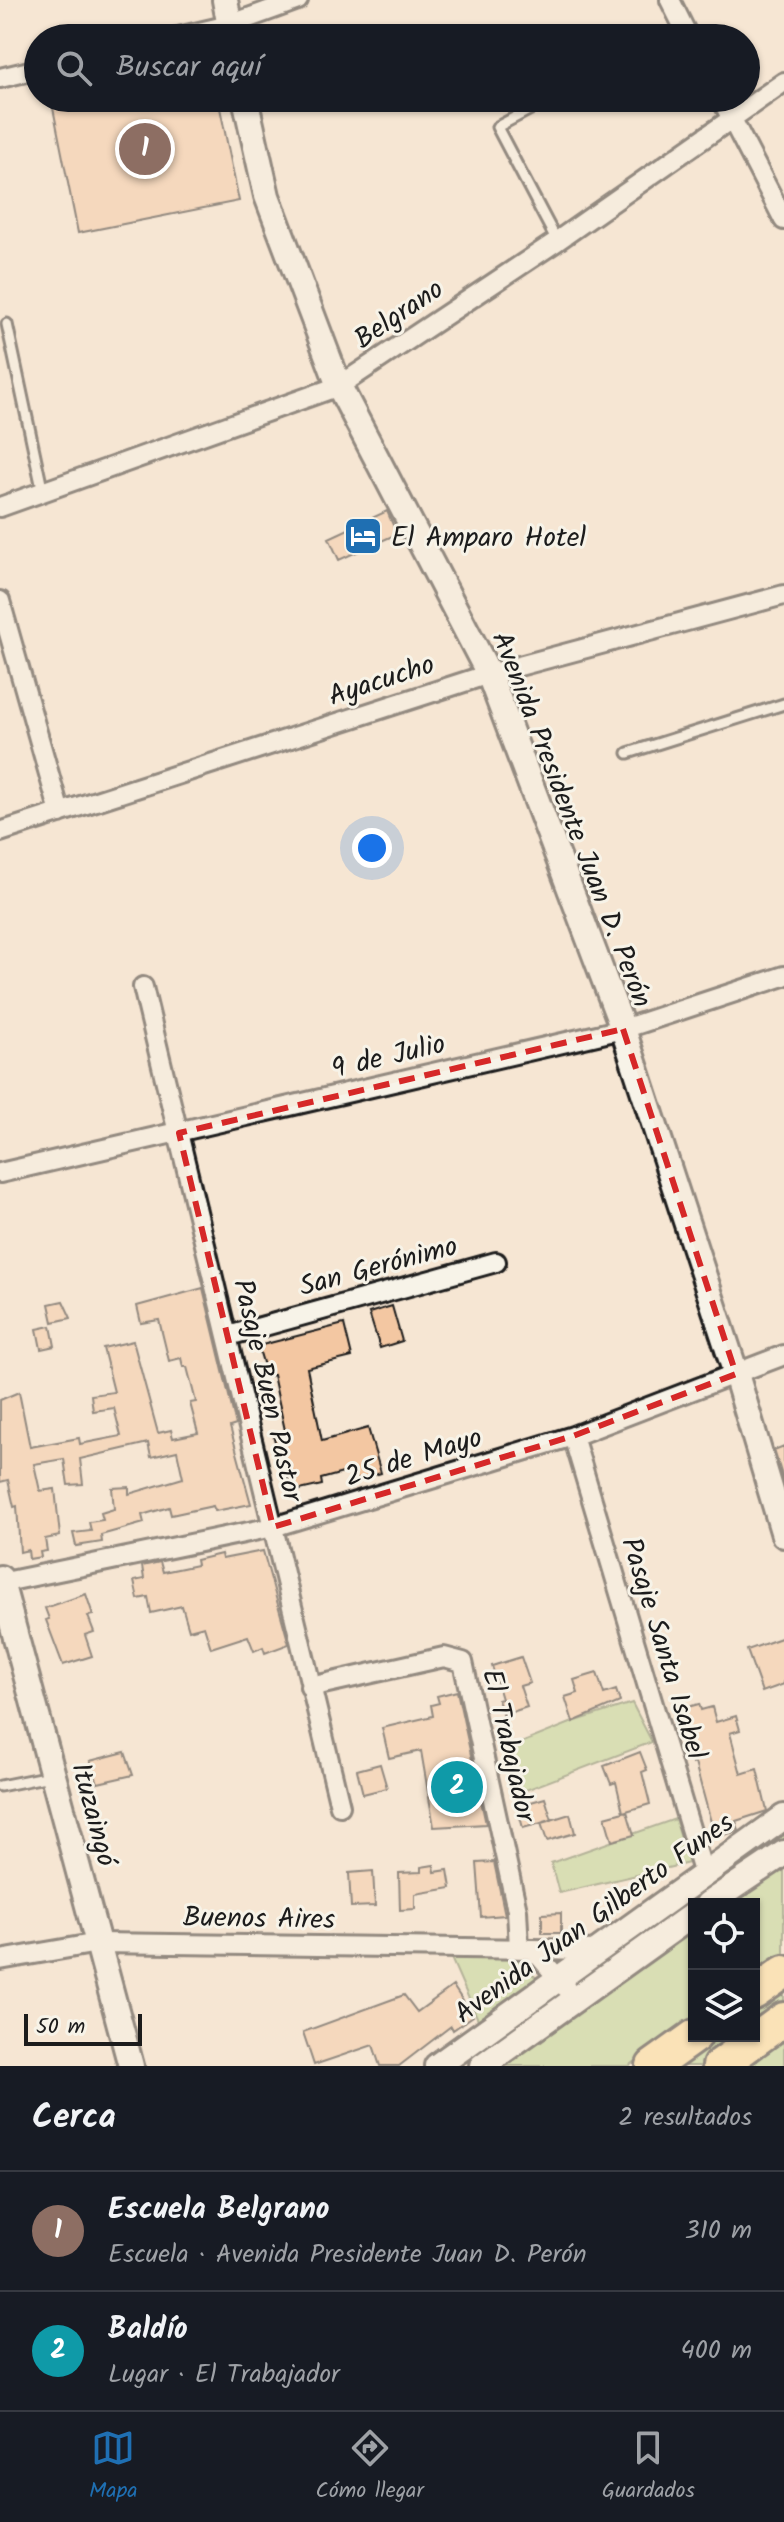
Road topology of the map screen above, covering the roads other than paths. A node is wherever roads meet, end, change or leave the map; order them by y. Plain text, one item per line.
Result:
1 (225, 0) edge
2 (298, 0) edge
3 (670, 0) edge
4 (230, 24) edge
5 (248, 24) edge
6 (682, 24) edge
7 (24, 72) edge
8 (0, 78) edge
9 (784, 82) edge
10 (760, 97) edge
11 (248, 112) edge
12 (525, 112) edge
13 (728, 112) edge
14 (736, 112) edge
15 (730, 116) junction
16 (784, 220) edge
17 (557, 241) junction
18 (7, 324) dead end
19 (339, 386) junction
20 (43, 493) junction
21 (0, 507) edge
22 (784, 595) edge
23 (0, 601) edge
24 (489, 674) junction
25 (784, 704) edge
26 (628, 753) dead end
27 (60, 813) junction
28 (0, 832) edge
29 (784, 976) edge
30 (143, 987) dead end
31 (623, 1029) junction
32 (179, 1133) junction
33 (0, 1173) edge
34 (496, 1262) dead end
35 (228, 1336) junction
36 (784, 1355) edge
37 (736, 1374) junction
38 (573, 1436) junction
39 (273, 1527) junction
40 (784, 1535) edge
41 (0, 1581) edge
42 (310, 1687) junction
43 (53, 1775) junction
44 (0, 1786) edge
45 (340, 1806) dead end
46 (784, 1817) edge
47 (784, 1853) edge
48 (704, 1875) junction
49 (717, 1898) edge
50 (688, 1918) edge
51 (98, 1943) junction
52 (519, 1948) junction
53 (602, 1948) junction
54 (0, 1960) edge
55 (620, 1967) junction
56 (559, 1979) junction
57 (575, 1999) junction
58 (778, 2024) edge
59 (688, 2041) edge
60 (131, 2066) edge
61 (437, 2066) edge
62 (482, 2066) edge
63 (653, 2066) edge
64 (719, 2066) edge

1 - 4 street
2 - 5 street
3 - 6 street
7 - 8 street
9 - 10 street, Belgrano
11 - 19 street, Avenida Presidente Juan D. Perón
12 - 17 lane
13 - 15 street
14 - 15 street, Belgrano
15 - 16 street
15 - 17 street, Belgrano
17 - 19 street, Belgrano
18 - 20 lane
19 - 20 street, Belgrano
19 - 24 street, Avenida Presidente Juan D. Perón
20 - 21 street, Belgrano
22 - 24 street, Ayacucho
23 - 27 street
24 - 27 street, Ayacucho
24 - 31 street, Avenida Presidente Juan D. Perón
25 - 26 lane
27 - 28 street, Ayacucho
29 - 31 street, 9 de Julio
30 - 32 street, Pasaje Buen Pastor
31 - 32 street, 9 de Julio
31 - 37 street, Avenida Presidente Juan D. Perón
32 - 33 street, 9 de Julio
32 - 35 street, Pasaje Buen Pastor
34 - 35 street, San Gerónimo
35 - 39 street, Pasaje Buen Pastor
36 - 37 street, 25 de Mayo
37 - 38 street, 25 de Mayo
37 - 40 street, Avenida Presidente Juan D. Perón
38 - 39 street, 25 de Mayo
38 - 48 street, Pasaje Santa Isabel
39 - 41 street, 25 de Mayo
39 - 42 street, Pasaje Buen Pastor
41 - 43 street, Ituzaingó
42 - 45 street, Pasaje Buen Pastor
42 - 52 street, El Trabajador
43 - 44 lane
43 - 51 street, Ituzaingó
46 - 48 street, Avenida Juan Gilberto Funes
47 - 49 street, Avenida Juan Gilberto Funes
48 - 53 street, Avenida Juan Gilberto Funes
50 - 55 street, Avenida Juan Gilberto Funes
51 - 52 street, Buenos Aires
51 - 54 street, Buenos Aires
51 - 60 street, Ituzaingó
52 - 53 street, Buenos Aires
52 - 56 street
53 - 55 street
53 - 56 street, Avenida Juan Gilberto Funes
55 - 57 street, Avenida Juan Gilberto Funes
56 - 57 street
56 - 61 street, Avenida Juan Gilberto Funes
57 - 62 street, Avenida Juan Gilberto Funes
58 - 64 highway
59 - 63 highway

